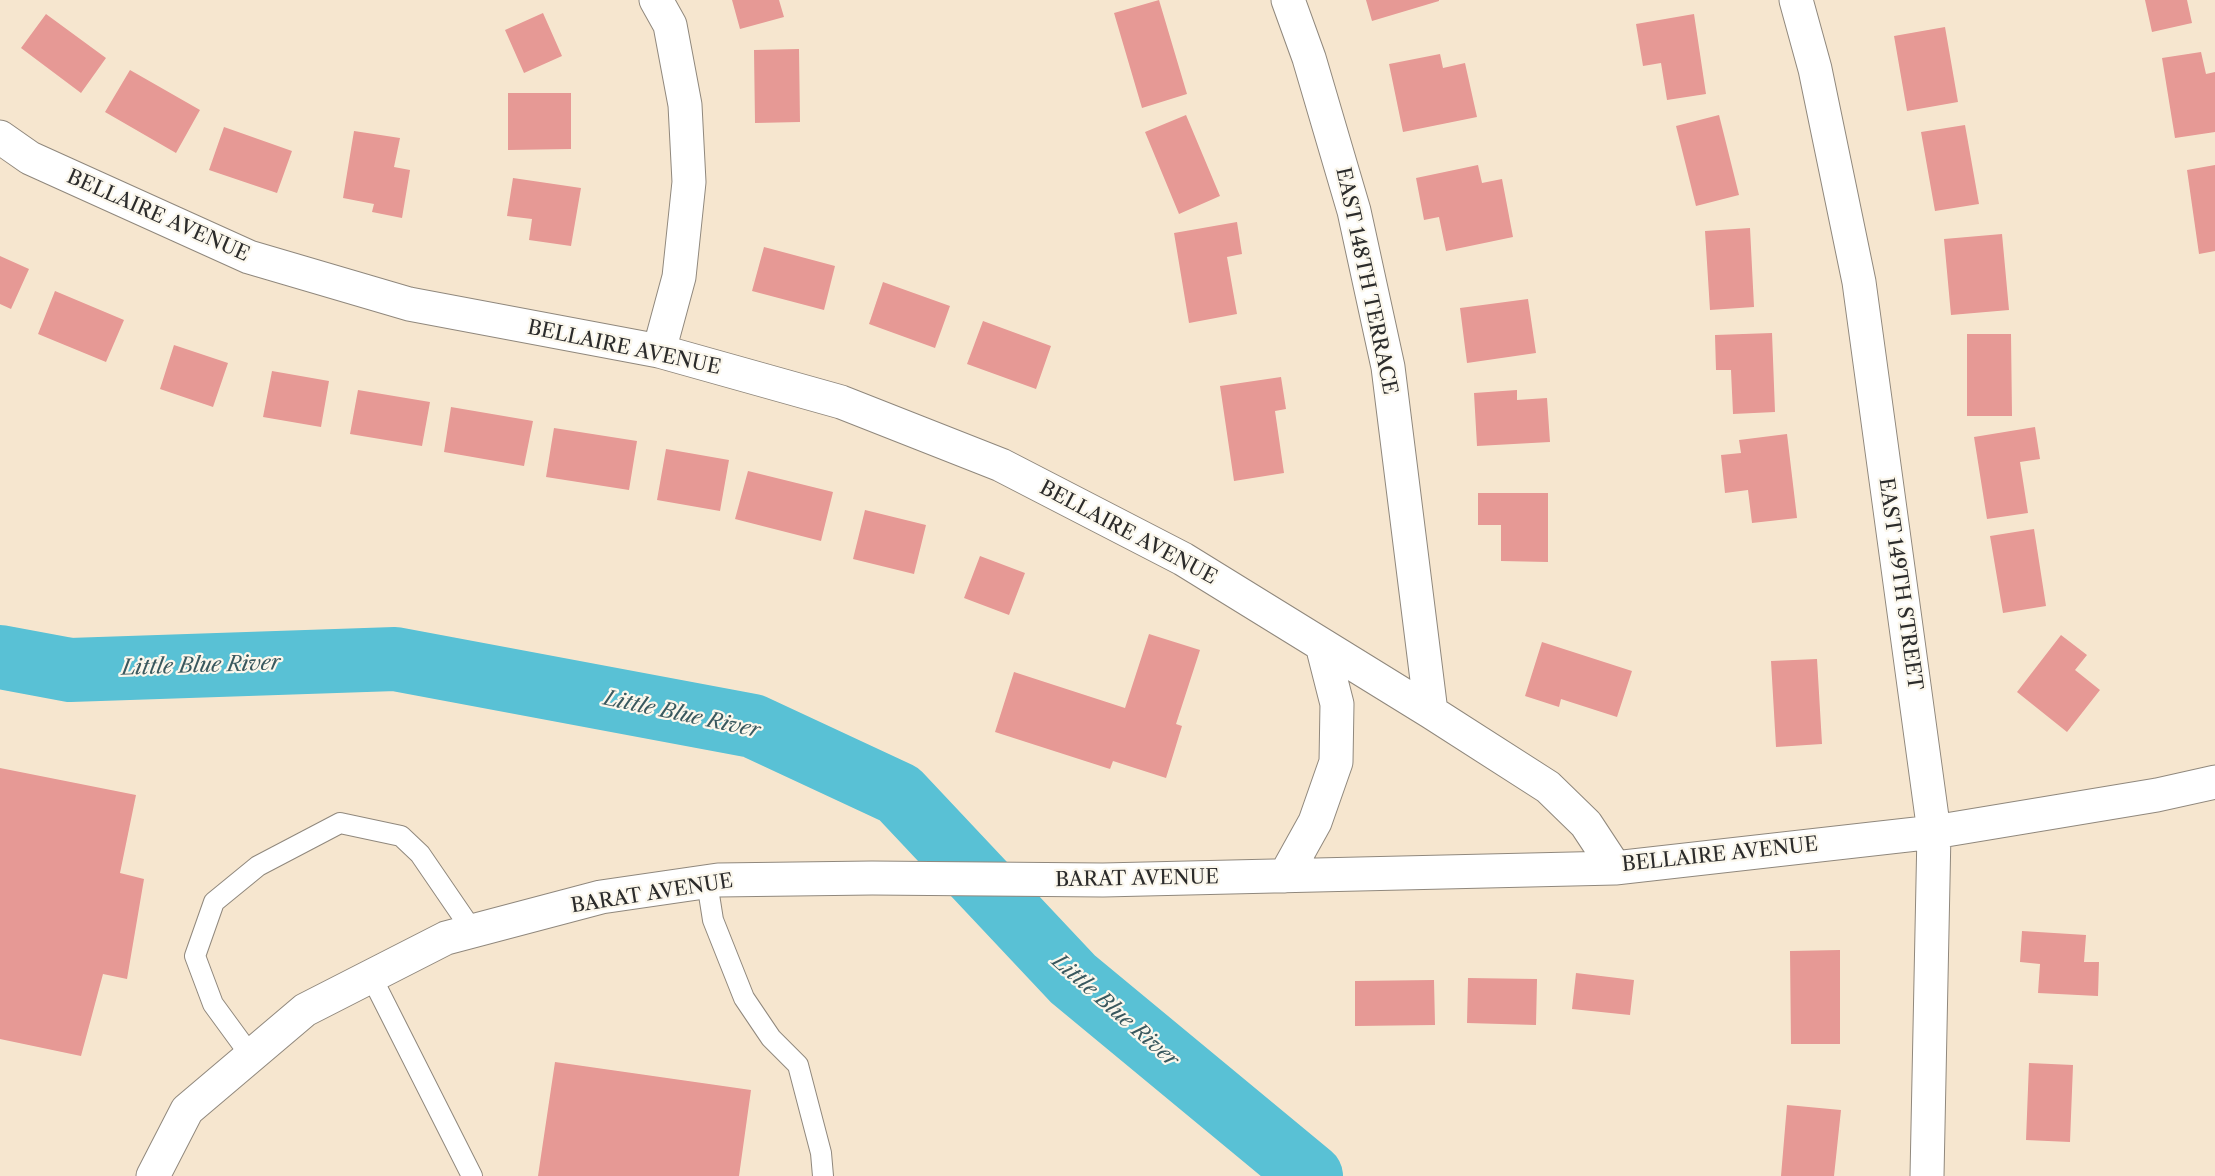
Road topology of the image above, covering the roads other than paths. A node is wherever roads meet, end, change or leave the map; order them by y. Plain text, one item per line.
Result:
1 (656, 0) edge
2 (1288, 0) edge
3 (1796, 0) edge
4 (0, 137) edge
5 (659, 351) junction
6 (1322, 645) junction
7 (1431, 712) junction
8 (2215, 782) edge
9 (1934, 832) junction
10 (1615, 868) junction
11 (1285, 876) junction
12 (707, 882) junction
13 (472, 930) junction
14 (371, 976) junction
15 (252, 1056) junction
16 (153, 1176) edge
17 (472, 1176) edge
18 (823, 1176) edge
19 (1927, 1176) edge

1 - 5 street
2 - 7 street, EAST 148TH TERRACE
3 - 9 street, EAST 149TH STREET
4 - 5 street, BELLAIRE AVENUE
5 - 6 street, BELLAIRE AVENUE
6 - 7 street, BELLAIRE AVENUE
6 - 11 street
7 - 10 street, BELLAIRE AVENUE
8 - 9 street, BELLAIRE AVENUE
9 - 10 street, BELLAIRE AVENUE
9 - 19 street, EAST 149TH STREET
10 - 11 street, BARAT AVENUE
11 - 12 street, BARAT AVENUE
12 - 13 street, BARAT AVENUE
12 - 18 lane
13 - 14 street, BARAT AVENUE
13 - 15 lane
14 - 15 street, BARAT AVENUE
14 - 17 lane
15 - 16 street, BARAT AVENUE

